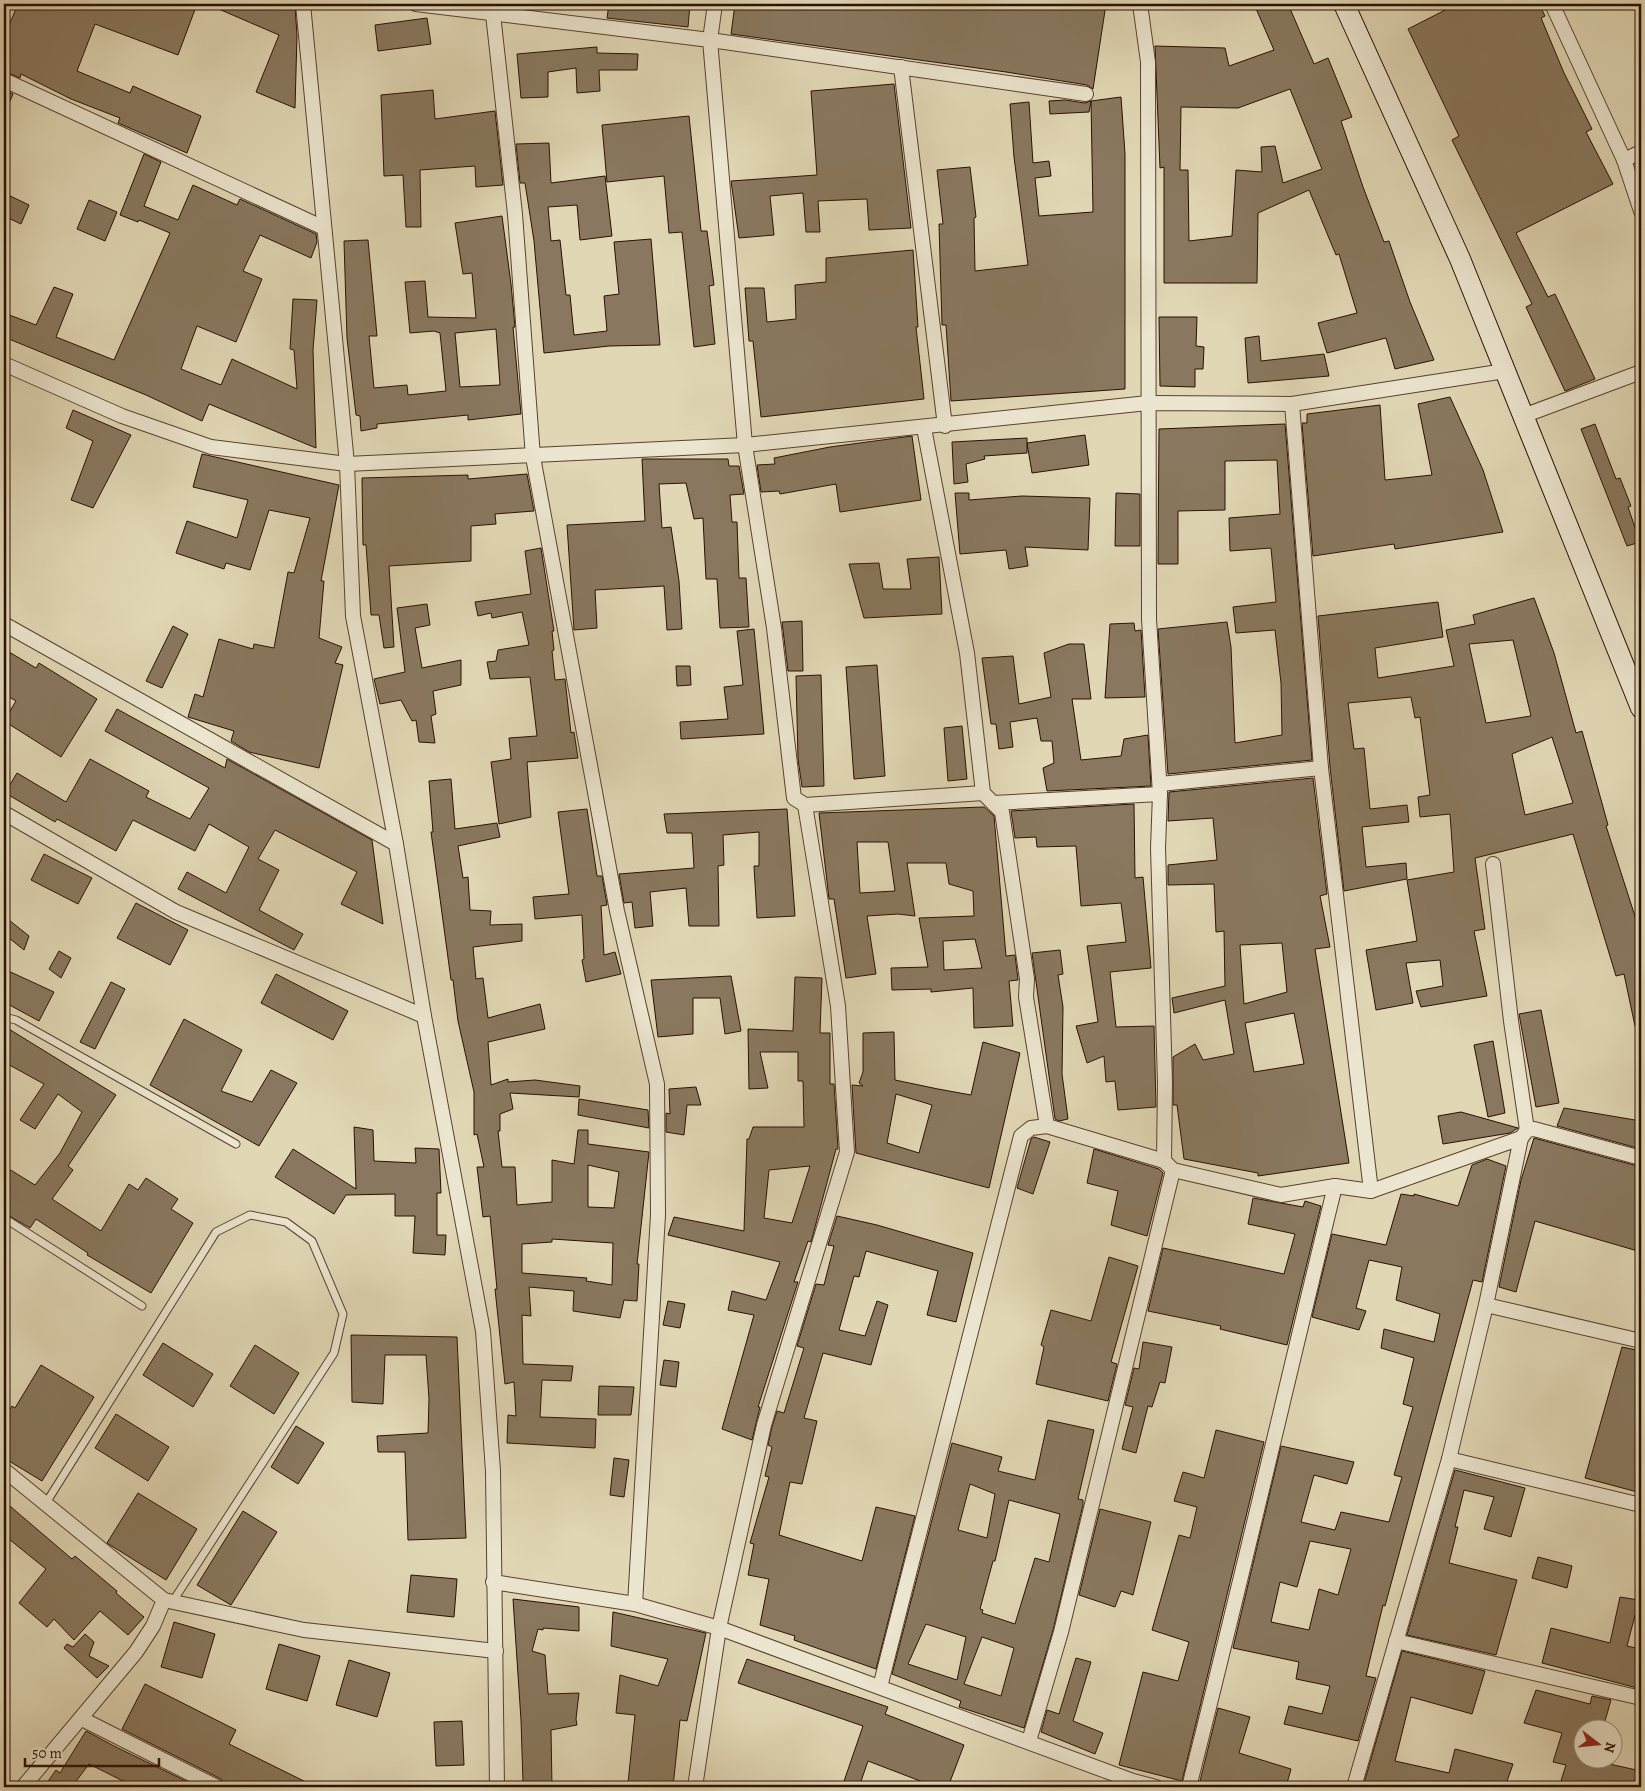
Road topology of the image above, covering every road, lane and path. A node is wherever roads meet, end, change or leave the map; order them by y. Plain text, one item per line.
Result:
1 (303, 4) edge
2 (416, 4) edge
3 (715, 4) edge
4 (1140, 4) edge
5 (1344, 4) edge
6 (1552, 4) edge
7 (493, 14) junction
8 (710, 40) junction
9 (900, 67) junction
10 (4, 80) edge
11 (1086, 94) dead end
12 (1641, 152) edge
13 (1624, 160) junction
14 (1641, 211) edge
15 (324, 228) junction
16 (4, 364) edge
17 (1505, 371) junction
18 (1641, 372) edge
19 (1148, 403) junction
20 (1292, 404) junction
21 (1523, 416) junction
22 (945, 426) junction
23 (924, 428) junction
24 (745, 445) junction
25 (533, 457) junction
26 (347, 464) junction
27 (4, 624) edge
28 (1641, 708) edge
29 (1322, 768) junction
30 (1160, 789) junction
31 (988, 798) junction
32 (806, 805) junction
33 (4, 813) edge
34 (396, 844) junction
35 (1492, 864) dead end
36 (424, 1016) junction
37 (4, 1017) edge
38 (1047, 1126) junction
39 (1524, 1134) junction
40 (236, 1144) dead end
41 (1641, 1158) edge
42 (1169, 1166) junction
43 (1335, 1186) junction
44 (1371, 1191) junction
45 (4, 1218) edge
46 (1486, 1305) junction
47 (142, 1306) dead end
48 (1641, 1341) edge
49 (1449, 1458) junction
50 (4, 1470) edge
51 (46, 1503) junction
52 (1641, 1505) edge
53 (494, 1582) junction
54 (169, 1600) junction
55 (635, 1604) junction
56 (719, 1628) junction
57 (1396, 1641) junction
58 (496, 1651) junction
59 (880, 1687) junction
60 (1641, 1698) edge
61 (82, 1719) junction
62 (1029, 1741) junction
63 (23, 1787) edge
64 (217, 1787) edge
65 (497, 1787) edge
66 (694, 1787) edge
67 (1156, 1787) edge
68 (1189, 1787) edge
69 (1354, 1787) edge

1 - 15 street
2 - 7 street
3 - 8 street
4 - 19 street
5 - 17 main road
6 - 13 street
7 - 8 street
7 - 25 street
8 - 9 street
8 - 24 street
9 - 11 street
9 - 22 street
10 - 15 street
12 - 13 street
13 - 14 street
15 - 26 street
16 - 26 street
17 - 20 street
17 - 21 main road
18 - 21 street
19 - 20 street
19 - 22 street
19 - 30 street
20 - 29 street
21 - 28 main road
22 - 23 street
23 - 24 street
23 - 31 street
24 - 25 street
24 - 32 street
25 - 26 street
25 - 55 street
26 - 34 street
27 - 34 street
29 - 30 street
29 - 44 street
30 - 31 street
30 - 42 street
31 - 32 street
31 - 38 street
32 - 56 street
33 - 36 street
34 - 36 street
35 - 39 street
36 - 53 street
37 - 40 lane
38 - 42 street
38 - 59 street
39 - 41 street
39 - 44 street
39 - 46 street
42 - 43 street
42 - 62 street
43 - 44 street
43 - 68 street
45 - 47 lane
46 - 48 street
46 - 49 street
49 - 52 street
49 - 57 street
50 - 51 street
51 - 54 street
51 - 54 lane
53 - 55 street
53 - 58 street
54 - 58 street
54 - 61 street
55 - 56 street
56 - 59 street
56 - 66 street
57 - 60 street
57 - 69 street
58 - 65 street
59 - 62 street
61 - 63 street
61 - 64 street
62 - 67 street

